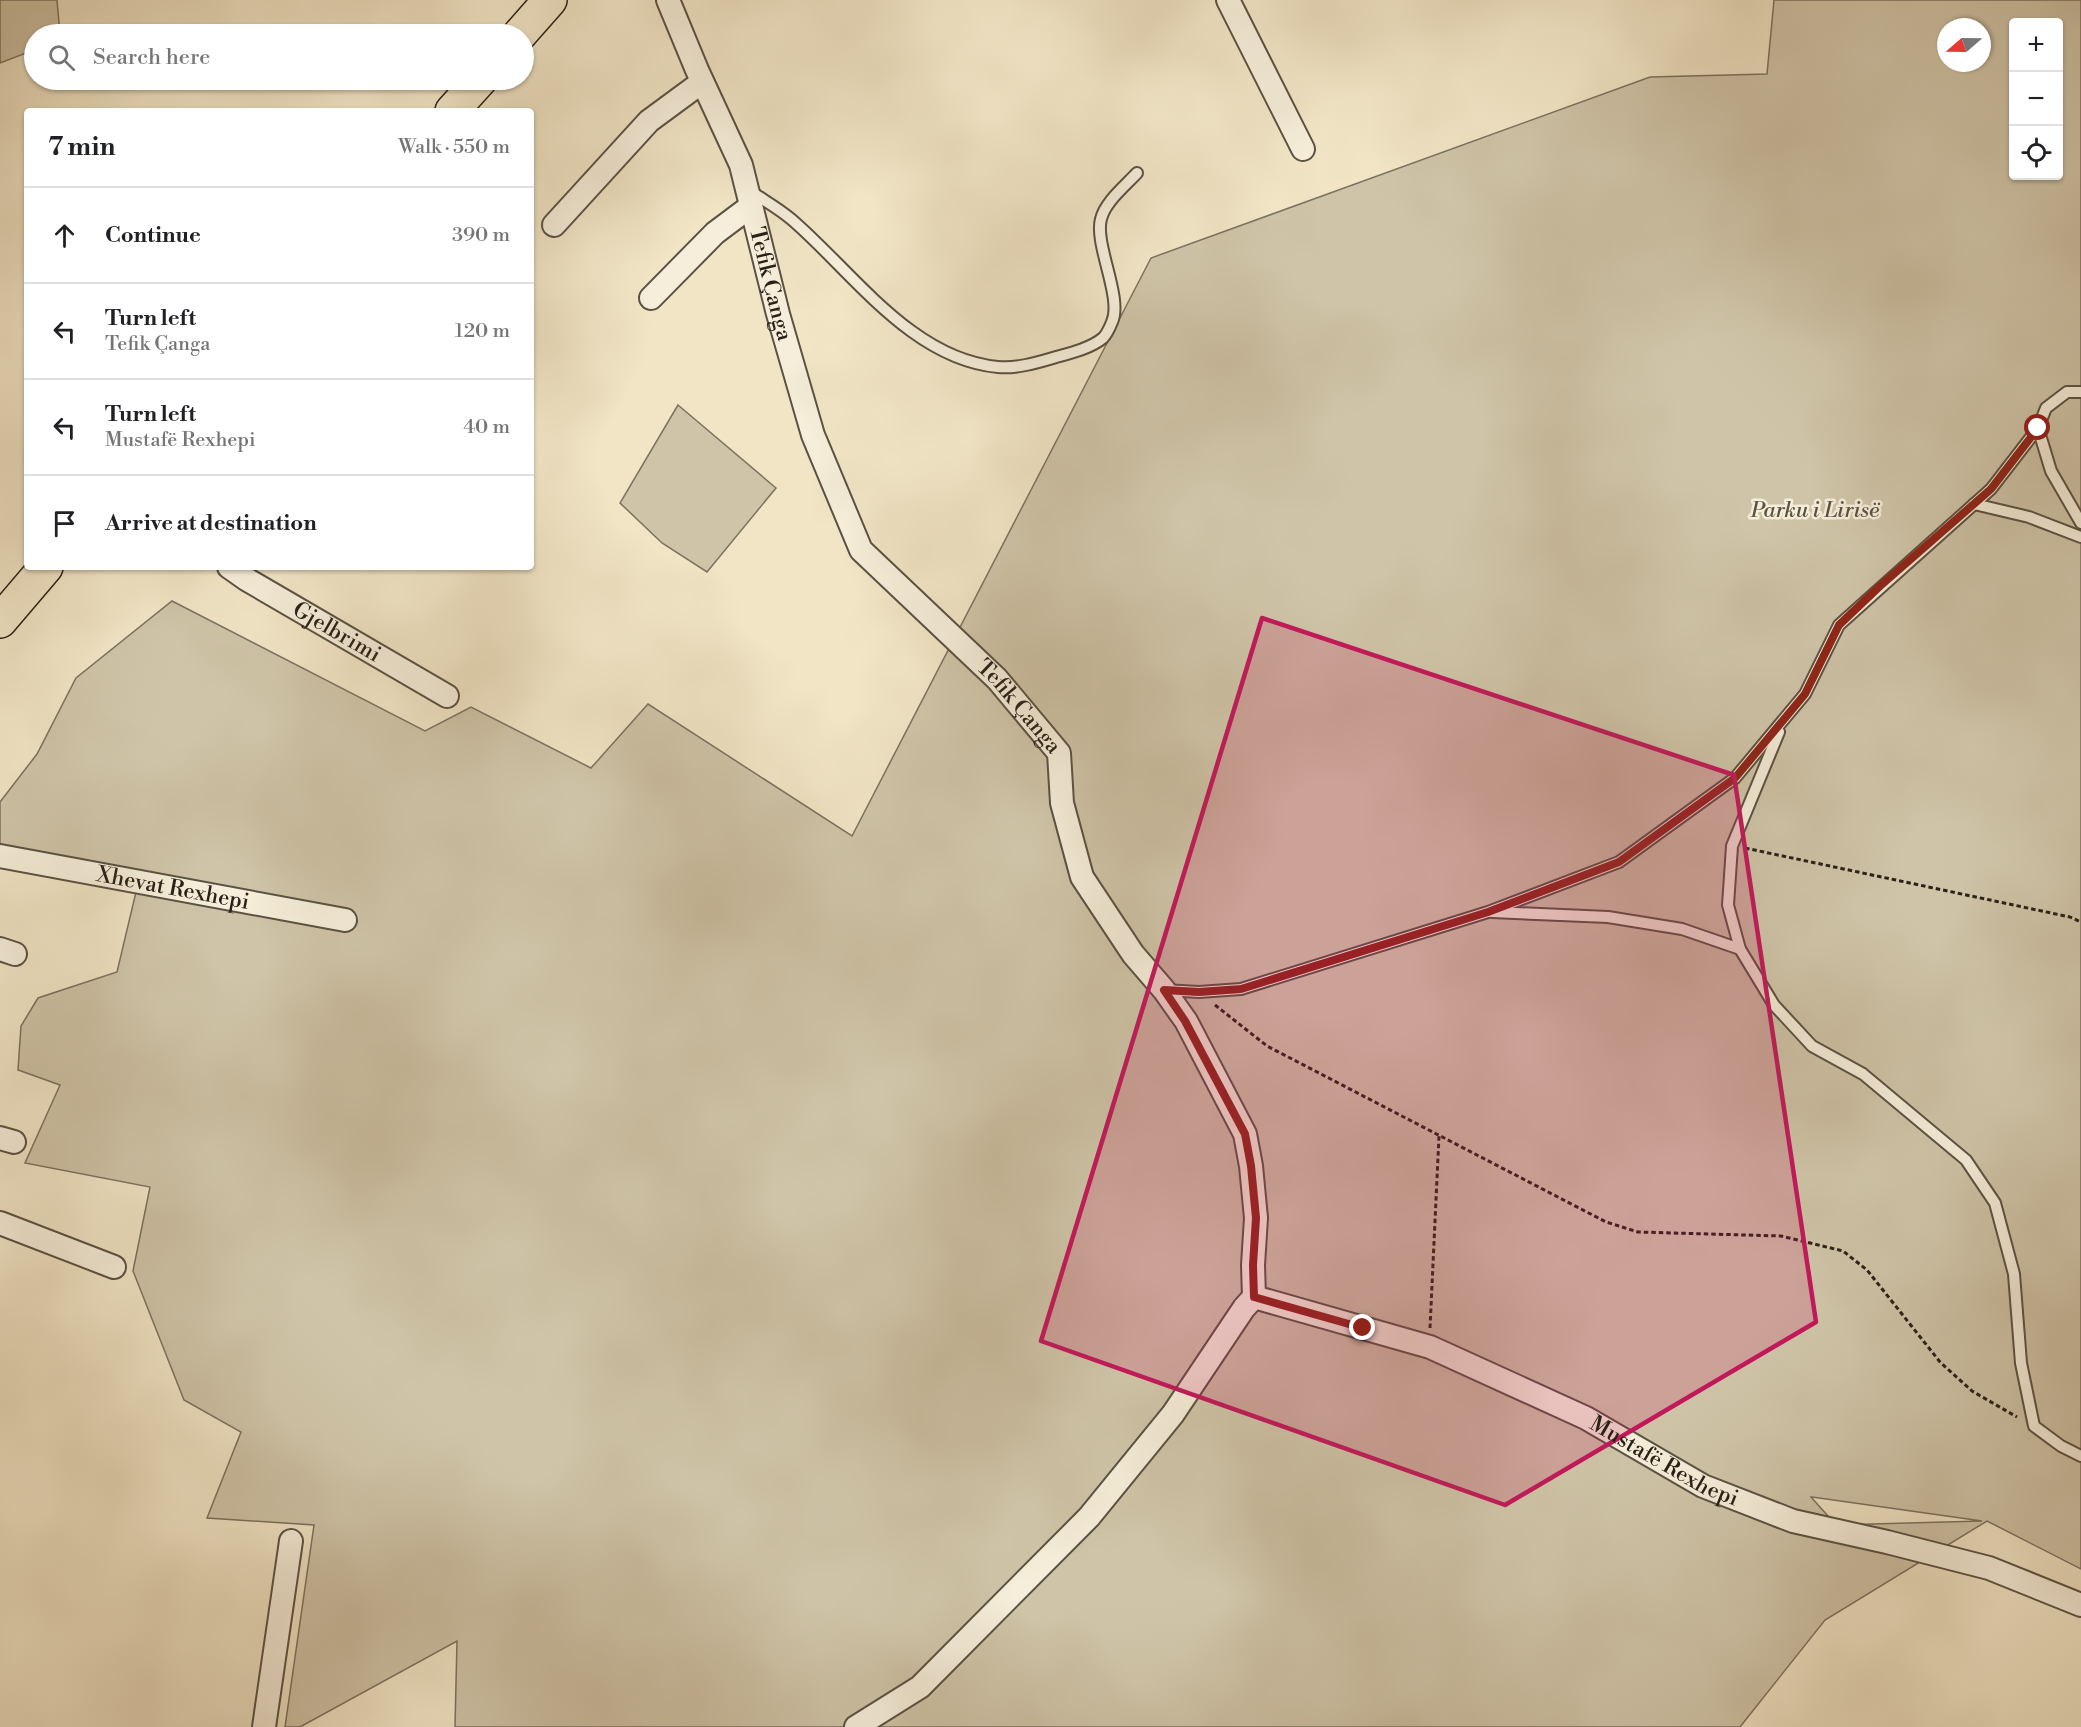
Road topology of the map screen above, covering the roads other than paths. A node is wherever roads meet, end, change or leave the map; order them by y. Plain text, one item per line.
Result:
1 (550, 0) edge
2 (668, 0) edge
3 (1228, 0) edge
4 (529, 24) edge
5 (702, 82) junction
6 (471, 90) edge
7 (455, 108) edge
8 (1303, 149) dead end
9 (1137, 173) dead end
10 (749, 197) junction
11 (554, 225) dead end
12 (651, 298) dead end
13 (2081, 392) edge
14 (2038, 428) junction
15 (1974, 504) junction
16 (2081, 523) edge
17 (2081, 537) edge
18 (43, 570) edge
19 (233, 570) edge
20 (0, 621) edge
21 (447, 696) dead end
22 (1783, 720) junction
23 (0, 856) edge
24 (1488, 912) junction
25 (345, 920) dead end
26 (1740, 949) junction
27 (1164, 990) junction
28 (0, 1223) edge
29 (114, 1267) dead end
30 (1254, 1297) junction
31 (2081, 1456) edge
32 (291, 1540) dead end
33 (2081, 1605) edge
34 (264, 1727) edge
35 (856, 1727) edge

1 - 4 main road
2 - 5 street, Tefik Çanga
3 - 8 street
5 - 10 street, Tefik Çanga
5 - 11 street
6 - 7 main road
9 - 10 lane
10 - 12 street, Tefik Çanga
10 - 27 street, Tefik Çanga
13 - 14 lane
14 - 15 lane
14 - 16 lane
15 - 17 lane
15 - 22 lane
18 - 20 main road
19 - 21 street, Gjelbrimi
22 - 24 lane
22 - 26 lane
23 - 25 street, Xhevat Rexhepi
24 - 26 lane
24 - 27 lane
26 - 31 lane
27 - 30 street, Tefik Çanga
28 - 29 street
30 - 33 street, Mustafë Rexhepi
30 - 35 street
32 - 34 street

